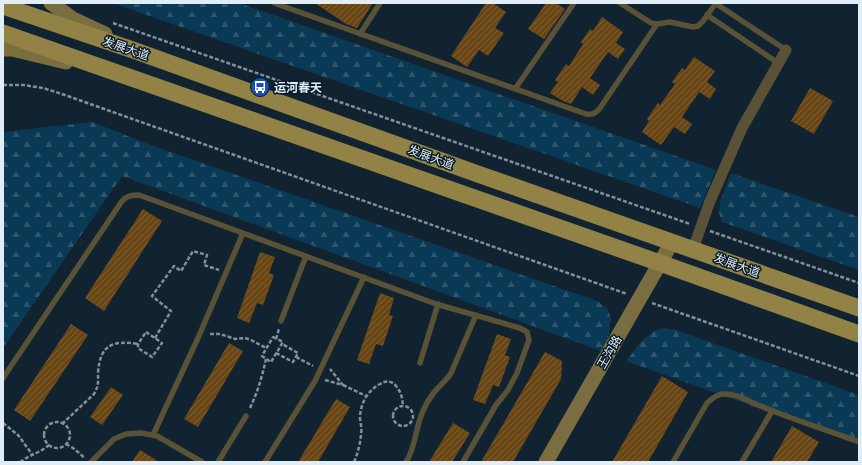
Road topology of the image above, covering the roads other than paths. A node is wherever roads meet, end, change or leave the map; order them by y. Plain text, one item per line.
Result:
1 (50, 3) edge
2 (274, 3) edge
3 (380, 3) edge
4 (574, 3) edge
5 (620, 3) edge
6 (716, 3) edge
7 (3, 6) edge
8 (707, 15) junction
9 (657, 24) junction
10 (3, 33) edge
11 (360, 34) junction
12 (3, 49) edge
13 (786, 50) joint
14 (148, 55) junction
15 (778, 62) junction
16 (138, 80) junction
17 (515, 89) junction
18 (243, 233) junction
19 (672, 242) junction
20 (693, 249) junction
21 (306, 256) junction
22 (660, 263) junction
23 (364, 278) junction
24 (438, 304) junction
25 (859, 308) edge
26 (476, 315) junction
27 (281, 321) dead end
28 (859, 334) edge
29 (420, 363) dead end
30 (3, 378) edge
31 (772, 411) junction
32 (246, 416) road end
33 (153, 435) junction
34 (859, 442) edge
35 (90, 462) edge
36 (202, 462) edge
37 (218, 462) edge
38 (265, 462) edge
39 (406, 462) edge
40 (463, 462) edge
41 (546, 462) edge
42 (673, 462) edge
43 (742, 462) edge

1 - 14 street
2 - 11 lane
3 - 11 lane
4 - 17 lane
5 - 9 lane
6 - 8 lane
6 - 13 lane
7 - 14 main road, 发展大道
8 - 9 lane
8 - 15 lane
9 - 17 lane
10 - 16 main road, 发展大道
11 - 17 lane
12 - 16 street
13 - 15 street
14 - 19 main road, 发展大道
15 - 20 street
16 - 22 main road, 发展大道
18 - 21 lane
18 - 30 lane
18 - 33 lane
19 - 20 main road, 发展大道
19 - 22 street, 王沟路
20 - 25 main road, 发展大道
21 - 23 lane
21 - 27 lane
22 - 28 main road, 发展大道
22 - 41 street, 王沟路
23 - 24 lane
23 - 38 lane
24 - 26 lane
24 - 29 lane
26 - 39 lane
26 - 40 lane
31 - 34 lane
31 - 42 lane
31 - 43 lane
32 - 37 lane
33 - 35 lane
33 - 36 lane

